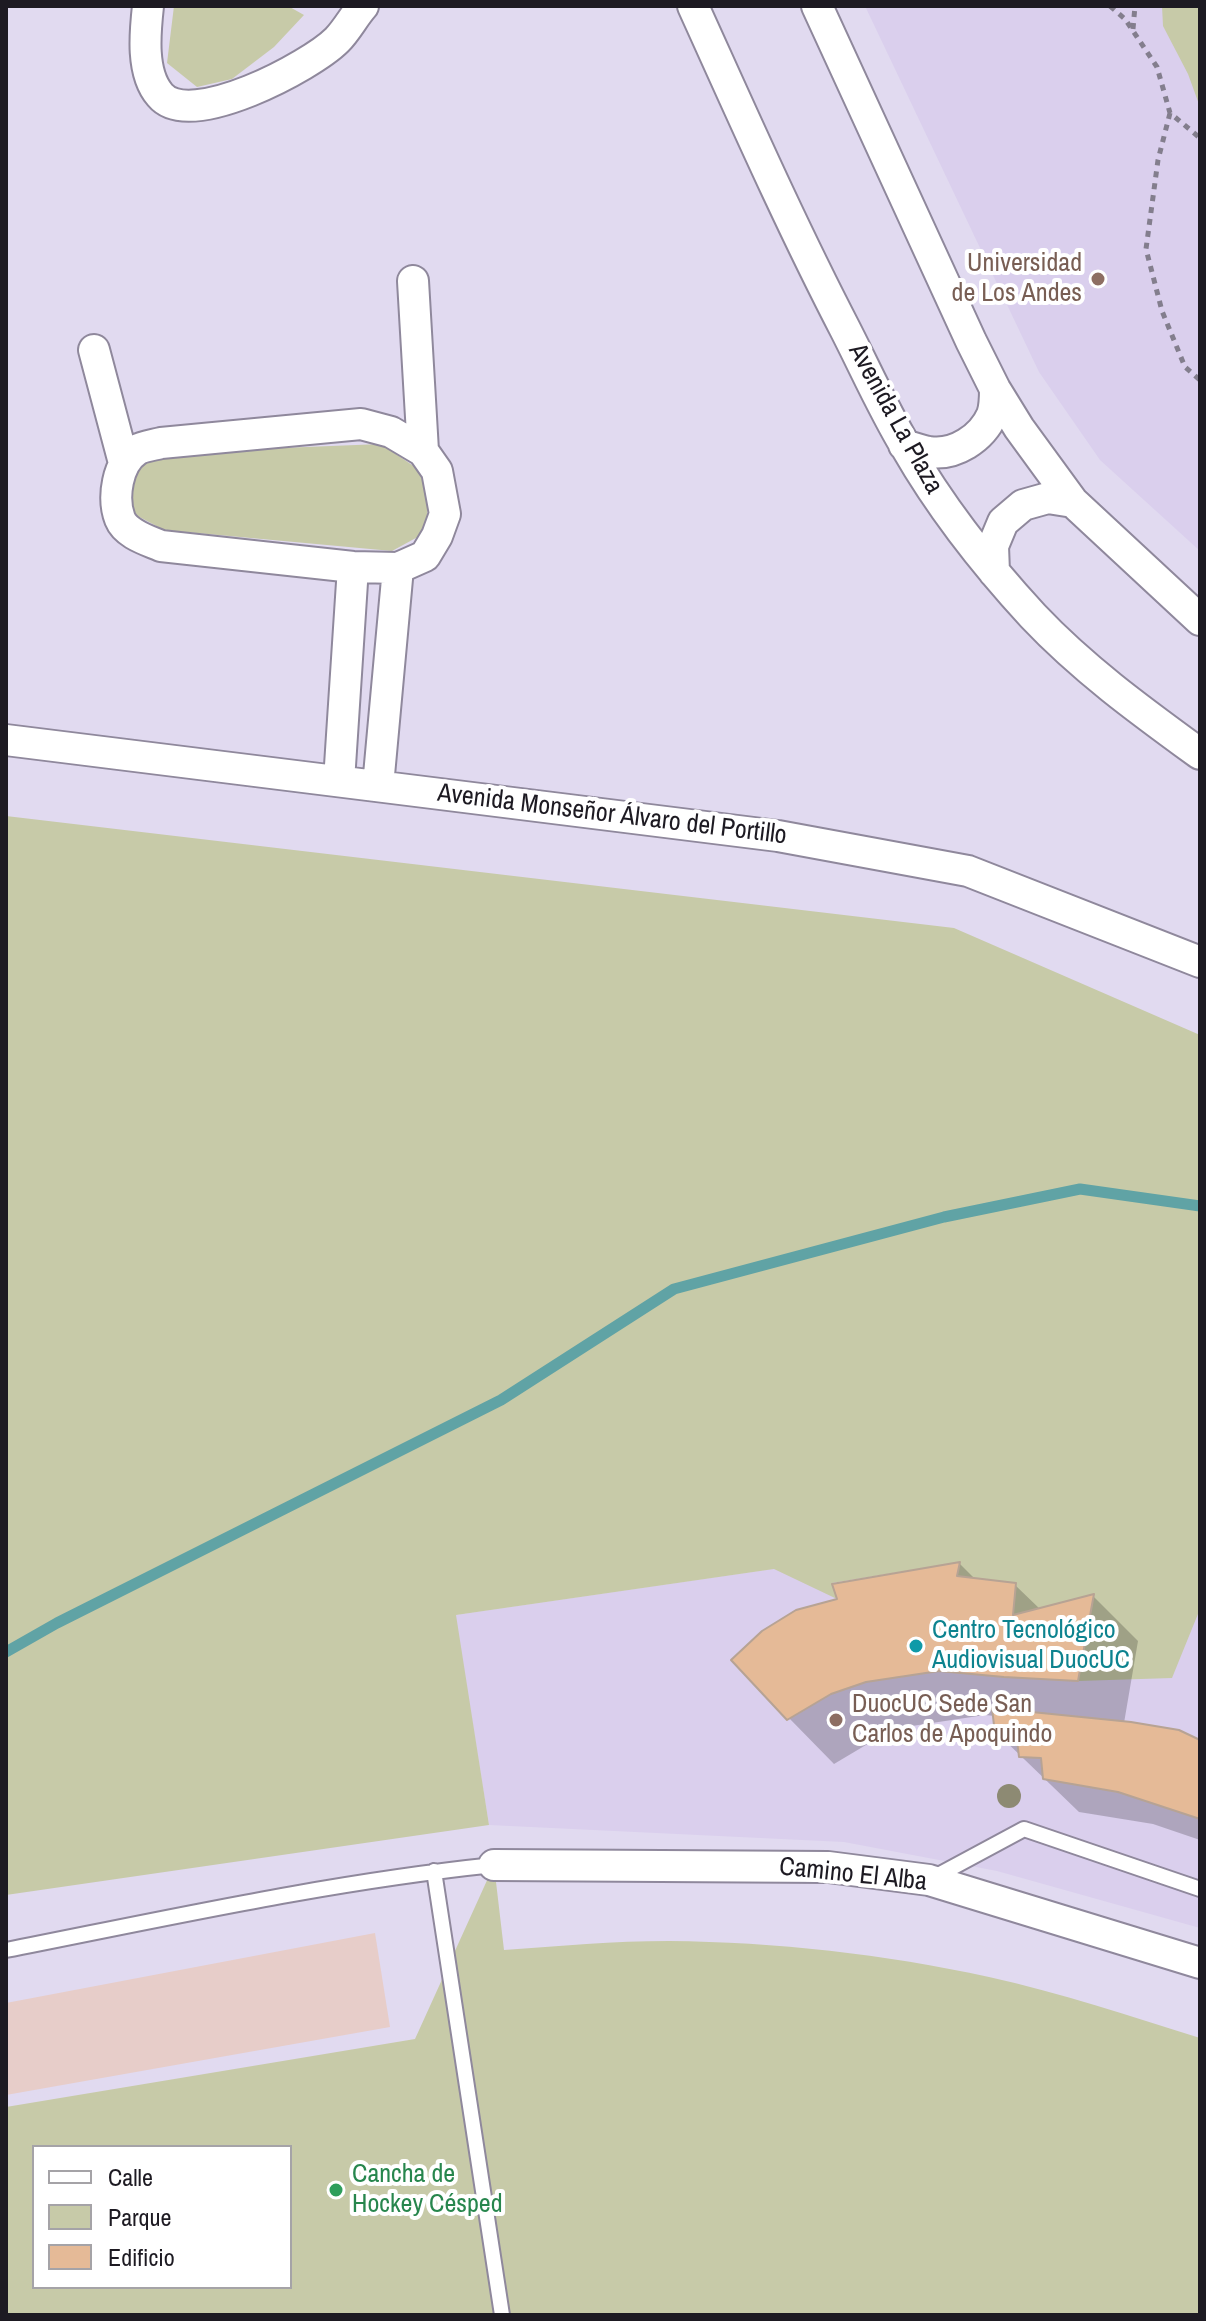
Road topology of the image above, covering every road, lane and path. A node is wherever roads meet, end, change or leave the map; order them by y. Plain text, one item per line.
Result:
1 (148, 6) edge
2 (693, 6) edge
3 (817, 6) edge
4 (1110, 6) edge
5 (1135, 6) edge
6 (360, 7) edge
7 (1133, 30) junction
8 (1170, 113) junction
9 (1200, 138) edge
10 (413, 281) dead end
11 (94, 350) dead end
12 (1200, 380) edge
13 (995, 389) junction
14 (904, 445) junction
15 (423, 451) junction
16 (124, 463) junction
17 (1073, 502) junction
18 (353, 567) junction
19 (398, 568) junction
20 (994, 572) junction
21 (1200, 620) edge
22 (6, 740) edge
23 (1200, 754) edge
24 (339, 781) junction
25 (378, 786) junction
26 (1200, 962) edge
27 (494, 1865) joint
28 (434, 1871) junction
29 (929, 1880) junction
30 (1200, 1889) edge
31 (6, 1950) edge
32 (1200, 1963) edge
33 (502, 2315) edge

1 - 6 street
2 - 14 street, Avenida La Plaza
3 - 13 street
4 - 7 path
5 - 7 path
7 - 8 path
8 - 9 path
8 - 12 path
10 - 15 street
11 - 16 street
13 - 14 street
13 - 17 street
14 - 20 street, Avenida La Plaza
15 - 16 street
15 - 19 street
16 - 18 street
17 - 20 street
17 - 21 street
18 - 19 street
18 - 24 street
19 - 25 street
20 - 23 street, Avenida La Plaza
22 - 24 street, Avenida Monseñor Álvaro del Portillo
24 - 25 street, Avenida Monseñor Álvaro del Portillo
25 - 26 street, Avenida Monseñor Álvaro del Portillo
27 - 28 lane
27 - 29 street, Camino El Alba
28 - 31 lane
28 - 33 lane
29 - 30 lane
29 - 32 street, Camino El Alba

